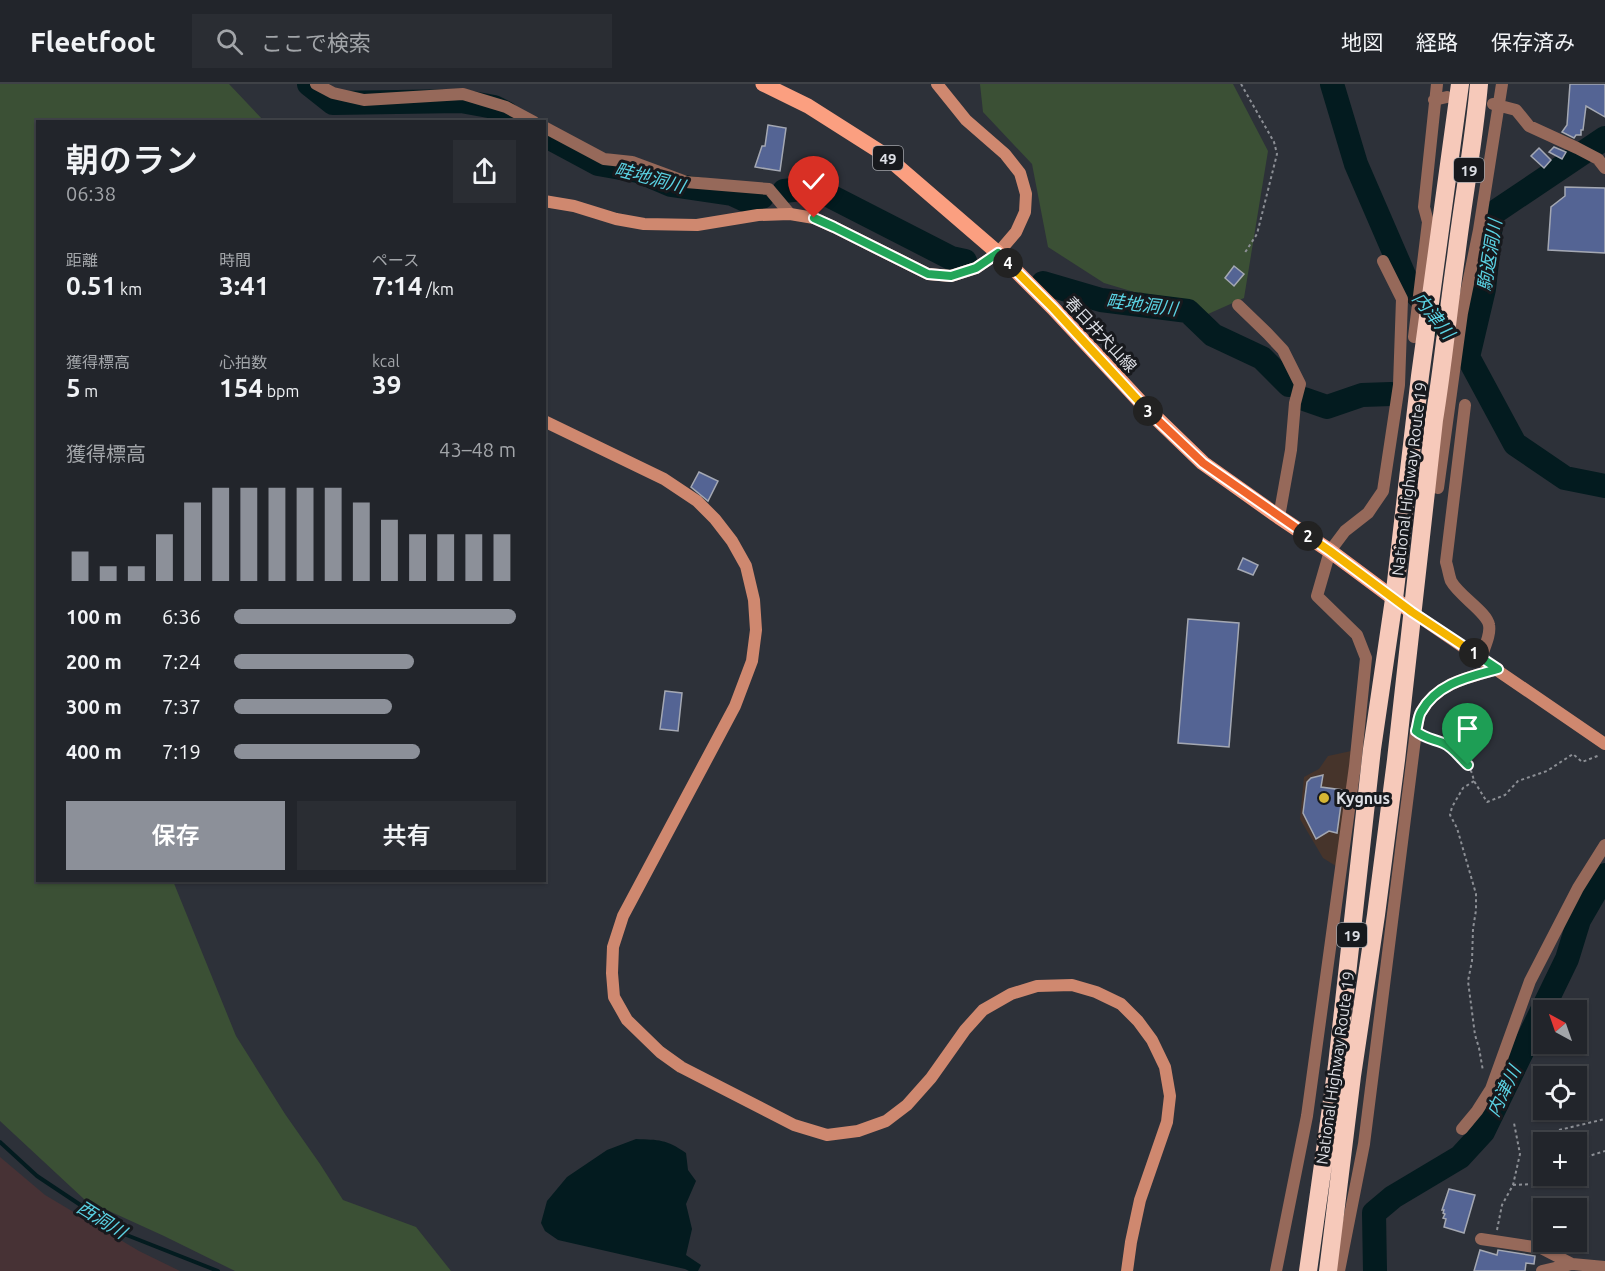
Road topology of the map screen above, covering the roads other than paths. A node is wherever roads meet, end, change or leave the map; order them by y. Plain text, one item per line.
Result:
1 (316, 84) edge
2 (763, 84) edge
3 (937, 84) edge
4 (1437, 84) edge
5 (1460, 84) edge
6 (1479, 84) edge
7 (1502, 84) edge
8 (1496, 104) junction
9 (530, 120) edge
10 (546, 128) edge
11 (1605, 168) edge
12 (546, 201) edge
13 (790, 214) junction
14 (998, 253) junction
15 (1383, 261) dead end
16 (1238, 305) dead end
17 (1419, 343) junction
18 (1465, 405) dead end
19 (546, 422) edge
20 (1438, 488) dead end
21 (1280, 517) junction
22 (1330, 551) junction
23 (1394, 599) junction
24 (1412, 612) junction
25 (1481, 658) junction
26 (1498, 669) junction
27 (1605, 744) edge
28 (1605, 845) edge
29 (1462, 1128) dead end
30 (1481, 1239) dead end
31 (1572, 1264) junction
32 (1605, 1267) edge
33 (1127, 1271) edge
34 (1276, 1271) edge
35 (1308, 1271) edge
36 (1328, 1271) edge
37 (1339, 1271) edge
38 (1542, 1271) edge

1 - 9 street
2 - 14 main road, 春日井犬山線 / 49
3 - 14 street
4 - 17 street
5 - 17 highway, National Highway Route 19 / 19
6 - 24 highway, National Highway Route 19 / 19
7 - 8 street
8 - 11 street
8 - 20 street
10 - 13 street
12 - 13 street
13 - 14 street
14 - 21 main road, 春日井犬山線 / 49
15 - 22 street
16 - 21 street
17 - 23 highway, National Highway Route 19 / 19
18 - 25 street
19 - 33 street
21 - 22 main road, 春日井犬山線 / 49
22 - 23 main road, 春日井犬山線 / 49
22 - 34 street
23 - 24 main road, 春日井犬山線 / 49
23 - 35 highway, National Highway Route 19 / 19
24 - 25 street
24 - 36 highway, National Highway Route 19 / 19
25 - 26 street
26 - 27 street
26 - 37 street
28 - 29 street
30 - 31 street
31 - 32 street
31 - 38 street

